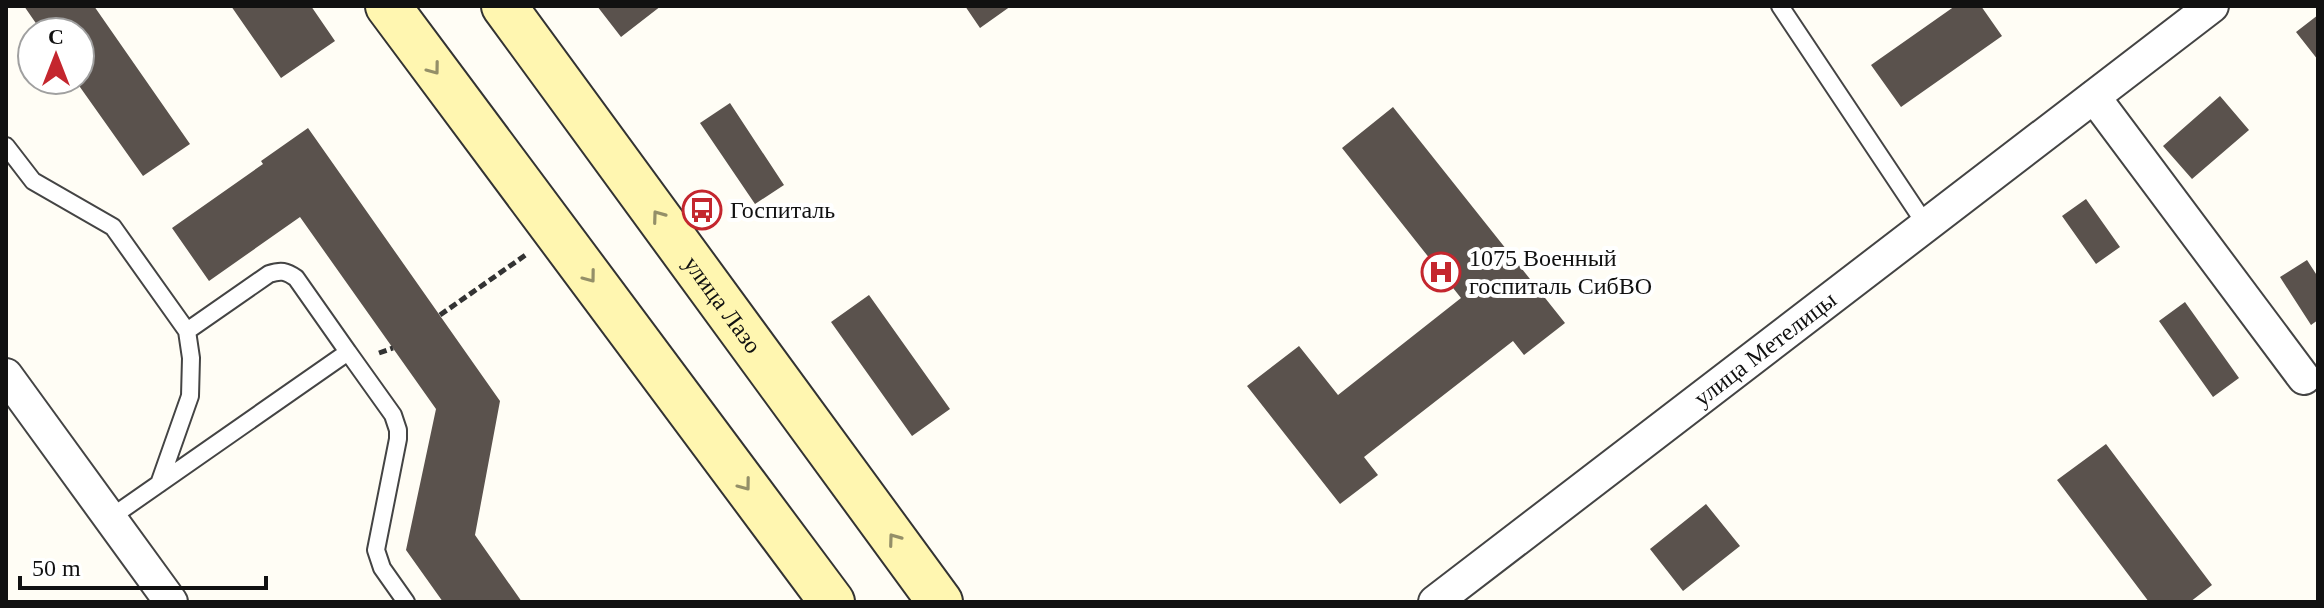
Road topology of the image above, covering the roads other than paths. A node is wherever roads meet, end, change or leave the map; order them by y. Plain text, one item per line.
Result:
1 (388, 6) edge
2 (504, 6) edge
3 (1780, 6) edge
4 (2212, 6) edge
5 (2094, 97) junction
6 (6, 146) edge
7 (1926, 225) junction
8 (187, 331) junction
9 (348, 352) junction
10 (6, 375) edge
11 (2304, 378) dead end
12 (159, 484) junction
13 (110, 518) junction
14 (171, 602) edge
15 (406, 602) edge
16 (832, 602) edge
17 (940, 602) edge
18 (1435, 602) edge

1 -> 16 street
17 -> 2 street, улица Лазо
3 - 7 lane
4 - 5 street, улица Метелицы
5 - 7 street, улица Метелицы
5 - 11 street
6 - 8 lane
7 - 18 street, улица Метелицы
8 - 9 lane
8 - 12 lane
9 - 12 lane
9 - 15 lane
10 - 13 street
12 - 13 lane
13 - 14 street

